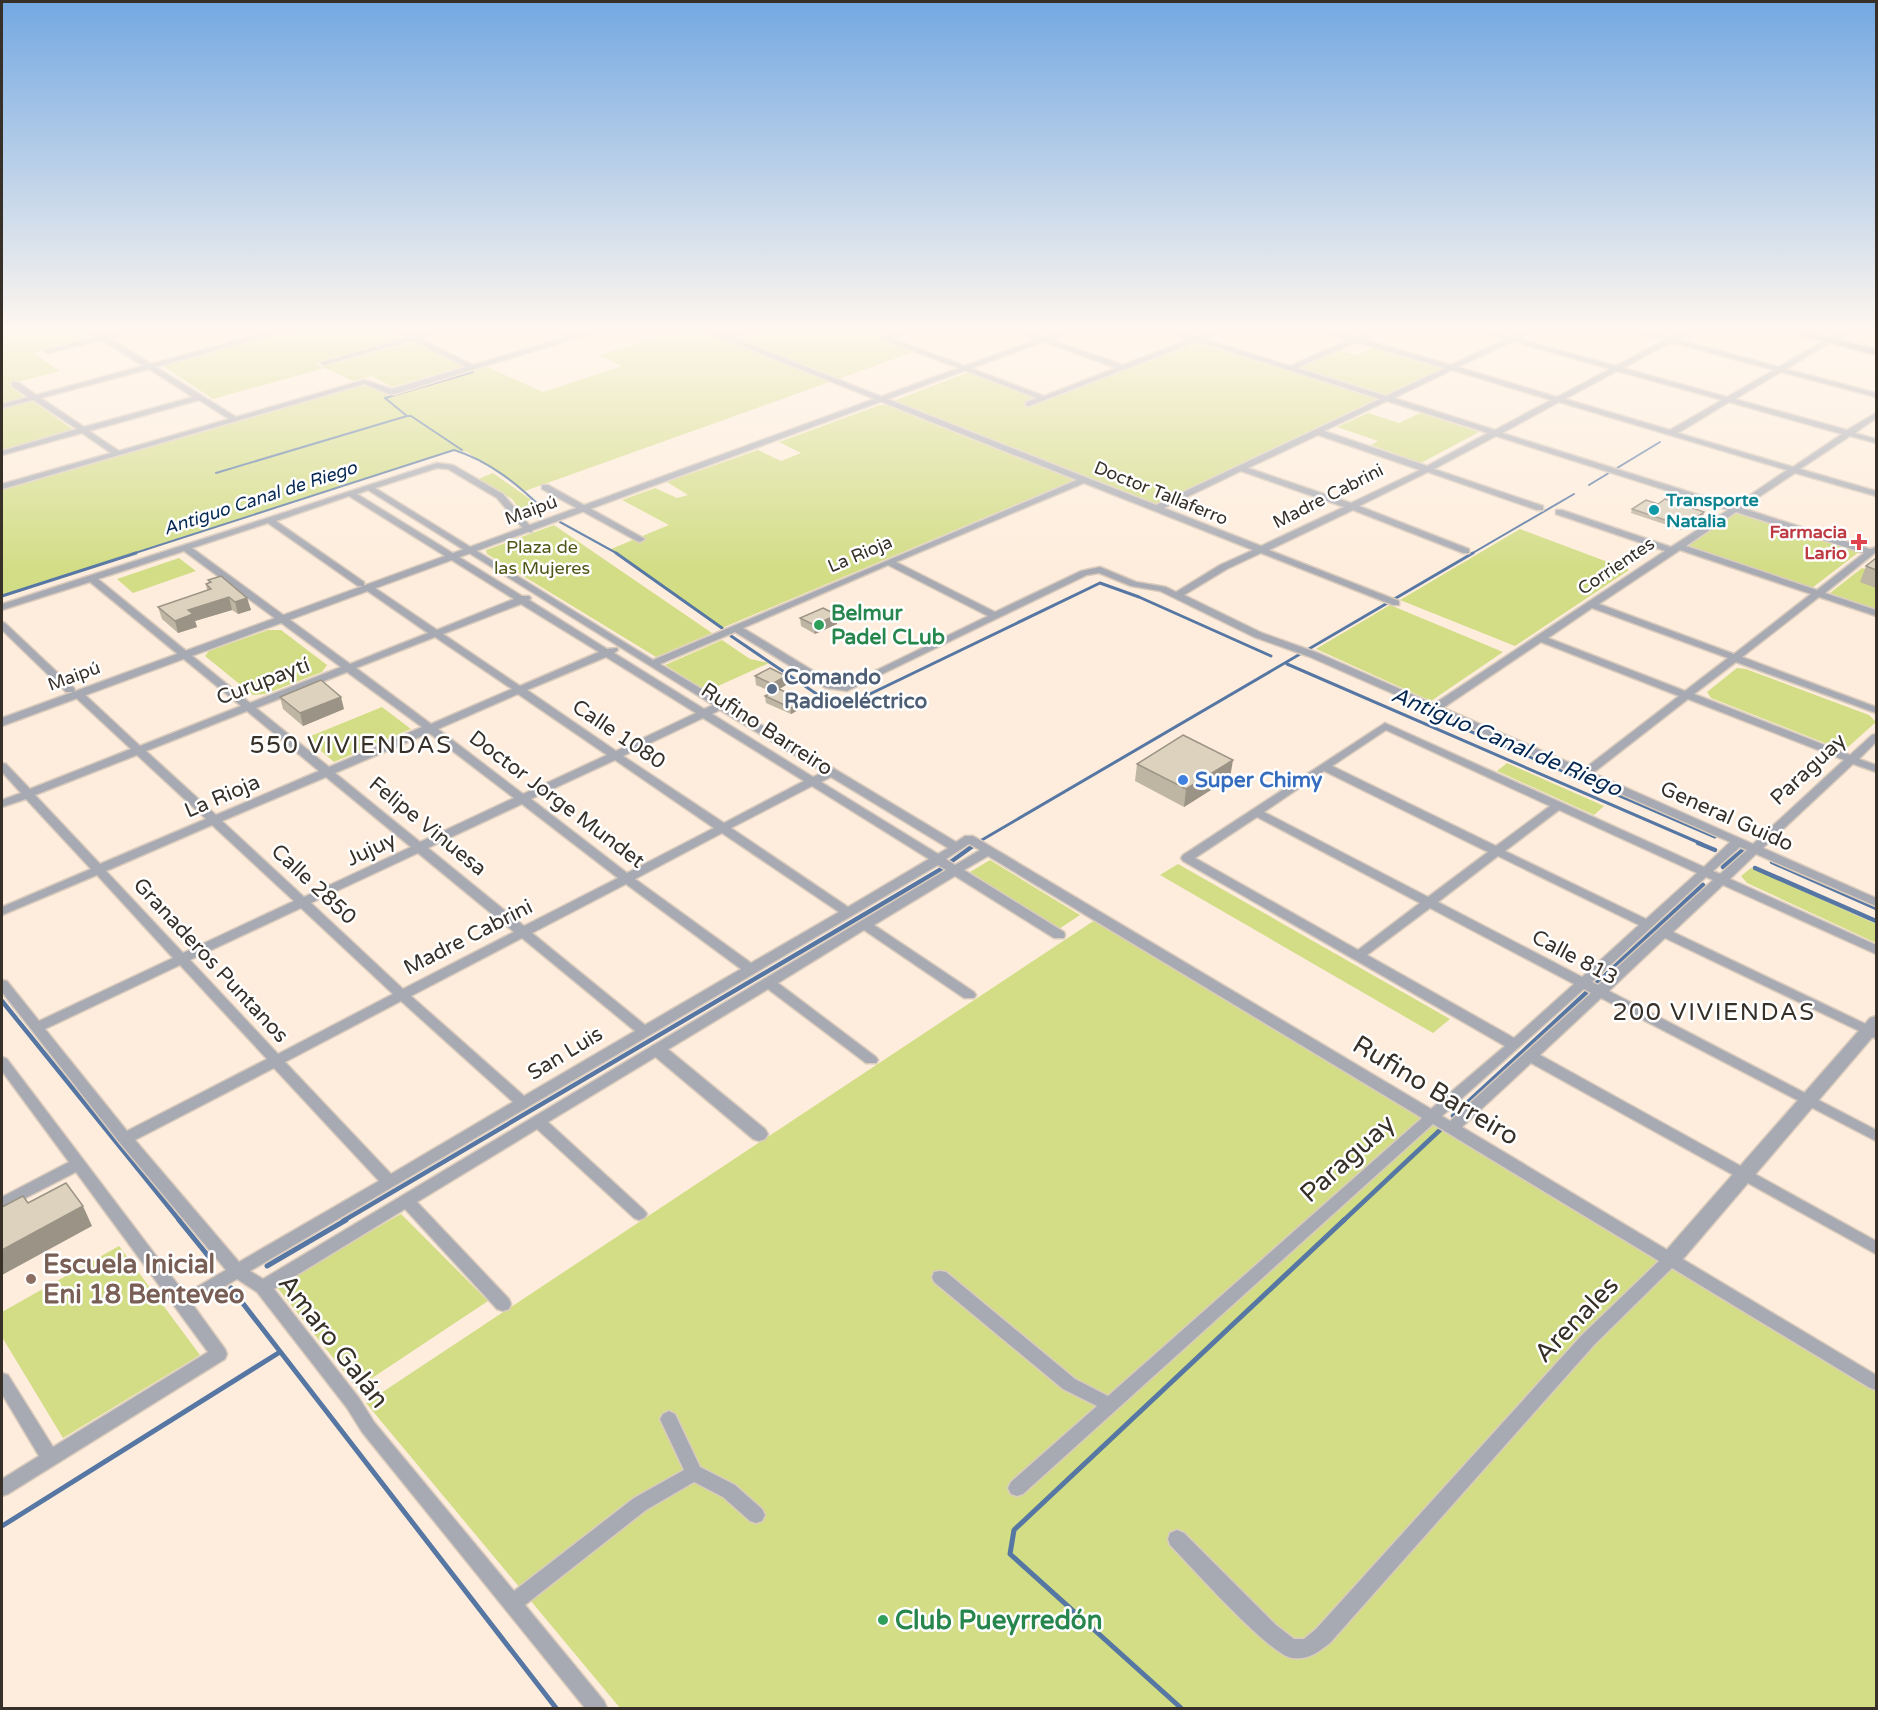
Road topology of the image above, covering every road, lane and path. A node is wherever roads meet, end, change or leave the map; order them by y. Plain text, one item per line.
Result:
1 (53, 410) edge
2 (154, 410) edge
3 (221, 410) edge
4 (268, 410) edge
5 (848, 410) edge
6 (905, 410) edge
7 (1364, 410) edge
8 (1421, 410) edge
9 (1536, 410) edge
10 (1593, 410) edge
11 (1710, 410) edge
12 (1761, 410) edge
13 (1876, 415) edge
14 (236, 419) junction
15 (81, 430) junction
16 (1318, 432) junction
17 (1493, 433) junction
18 (1671, 433) junction
19 (1849, 434) junction
20 (1876, 441) edge
21 (2, 453) edge
22 (117, 453) junction
23 (1240, 468) junction
24 (1428, 469) junction
25 (1794, 470) junction
26 (1083, 480) junction
27 (2, 487) edge
28 (368, 487) junction
29 (545, 487) dead end
30 (351, 493) junction
31 (1876, 494) edge
32 (1350, 506) junction
33 (581, 507) junction
34 (1540, 508) dead end
35 (1155, 509) junction
36 (1735, 509) junction
37 (1559, 512) dead end
38 (269, 520) junction
39 (526, 527) junction
40 (640, 539) dead end
41 (185, 547) junction
42 (1675, 548) junction
43 (467, 549) junction
44 (1260, 549) junction
45 (1874, 550) edge
46 (1466, 551) dead end
47 (450, 555) junction
48 (888, 562) junction
49 (1858, 562) junction
50 (1869, 566) edge
51 (91, 578) junction
52 (365, 586) junction
53 (538, 594) junction
54 (1818, 594) junction
55 (1176, 596) junction
56 (522, 600) junction
57 (1396, 603) dead end
58 (1591, 604) junction
59 (2, 607) edge
60 (1876, 613) edge
61 (995, 616) junction
62 (278, 617) junction
63 (2, 625) edge
64 (735, 628) junction
65 (436, 634) junction
66 (1540, 638) junction
67 (622, 646) junction
68 (181, 652) junction
69 (607, 652) junction
70 (1735, 658) junction
71 (652, 664) junction
72 (347, 669) junction
73 (519, 690) junction
74 (74, 692) junction
75 (1688, 695) junction
76 (720, 706) junction
77 (248, 707) junction
78 (1435, 708) junction
79 (1876, 710) edge
80 (704, 713) junction
81 (2, 714) edge
82 (2, 722) edge
83 (430, 728) junction
84 (1876, 737) edge
85 (139, 750) junction
86 (615, 755) junction
87 (1852, 760) junction
88 (2, 766) edge
89 (1324, 767) junction
90 (1876, 769) edge
91 (327, 772) junction
92 (831, 772) junction
93 (1585, 774) junction
94 (811, 782) junction
95 (28, 794) junction
96 (523, 799) junction
97 (2, 804) edge
98 (1558, 805) junction
99 (1256, 812) junction
100 (214, 820) junction
101 (723, 828) junction
102 (969, 839) joint
103 (1738, 842) junction
104 (955, 847) junction
105 (419, 848) junction
106 (1755, 849) junction
107 (987, 851) junction
108 (1496, 851) junction
109 (937, 860) junction
110 (98, 870) junction
111 (954, 871) junction
112 (1707, 871) junction
113 (626, 879) junction
114 (1723, 879) junction
115 (303, 902) junction
116 (1428, 902) junction
117 (1876, 902) edge
118 (2, 911) edge
119 (848, 913) junction
120 (866, 925) junction
121 (1648, 925) junction
122 (522, 933) junction
123 (1665, 933) junction
124 (1059, 936) dead end
125 (1876, 950) edge
126 (1358, 956) junction
127 (182, 960) junction
128 (750, 969) junction
129 (769, 983) junction
130 (2, 984) edge
131 (1582, 984) junction
132 (1599, 992) junction
133 (402, 995) junction
134 (969, 995) dead end
135 (38, 1027) junction
136 (1874, 1029) edge
137 (644, 1032) junction
138 (1515, 1045) junction
139 (658, 1050) junction
140 (1530, 1056) junction
141 (872, 1060) dead end
142 (276, 1061) junction
143 (2, 1062) edge
144 (1808, 1101) junction
145 (523, 1103) junction
146 (1433, 1116) junction
147 (538, 1122) junction
148 (1453, 1127) junction
149 (759, 1134) dead end
150 (1876, 1136) edge
151 (125, 1139) junction
152 (78, 1164) junction
153 (1744, 1175) junction
154 (389, 1182) junction
155 (407, 1201) junction
156 (2, 1204) edge
157 (639, 1214) dead end
158 (1876, 1248) edge
159 (1670, 1260) junction
160 (237, 1271) junction
161 (940, 1278) dead end
162 (263, 1287) junction
163 (183, 1303) junction
164 (503, 1304) dead end
165 (2, 1380) edge
166 (1876, 1383) edge
167 (1109, 1404) junction
168 (669, 1419) dead end
169 (50, 1458) junction
170 (694, 1473) junction
171 (2, 1488) edge
172 (1017, 1488) dead end
173 (756, 1515) dead end
174 (1177, 1539) dead end
175 (512, 1604) junction
176 (597, 1708) edge

1 - 15 street
2 - 15 street
3 - 14 street
4 - 14 street
5 - 33 street, Maipú
6 - 26 street, Doctor Tallaferro
7 - 16 street
8 - 17 street
9 - 17 street, Madre Cabrini
10 - 18 street
11 - 18 street
12 - 19 street
13 - 19 street, Corrientes
14 - 22 street
15 - 21 street
15 - 22 street
16 - 23 street
16 - 24 street
17 - 24 street, Madre Cabrini
17 - 36 street
18 - 25 street
19 - 20 street
19 - 25 street, Corrientes
22 - 27 street
23 - 32 street
23 - 35 street
24 - 32 street, Madre Cabrini
24 - 34 street
25 - 31 street
25 - 36 street, Corrientes
26 - 35 street, Doctor Tallaferro
26 - 48 street, La Rioja
28 - 30 street
28 - 39 street
28 - 43 street, Rufino Barreiro
29 - 33 street
30 - 38 street
30 - 47 street, Rufino Barreiro
32 - 44 street, Madre Cabrini
32 - 46 street
33 - 39 street, Maipú
33 - 40 street
35 - 44 street, Doctor Tallaferro
36 - 42 street, Corrientes
36 - 45 street
37 - 42 street
38 - 41 street
38 - 52 street, Calle 1080
39 - 43 street, Maipú
41 - 51 street
41 - 62 street, Doctor Jorge Mundet
42 - 54 street
42 - 58 street, Corrientes
43 - 47 street, Maipú
43 - 53 street, Rufino Barreiro
44 - 55 street, Madre Cabrini
44 - 57 street, Doctor Tallaferro
45 - 49 street
47 - 52 street, Maipú
47 - 56 street, Rufino Barreiro
48 - 61 street
48 - 64 street, La Rioja
49 - 50 street
49 - 54 street
51 - 59 street
51 - 68 street, Felipe Vinuesa
52 - 62 street, Maipú
52 - 65 street, Calle 1080
53 - 56 street, Curupaytí
53 - 67 street, Rufino Barreiro
54 - 60 street
54 - 70 street
55 - 61 street, General Guido
55 - 78 street, General Guido
56 - 65 street, Curupaytí
56 - 69 street, Rufino Barreiro
58 - 66 street, Corrientes
58 - 70 street
61 - 64 street
62 - 68 street, Maipú
62 - 72 street, Doctor Jorge Mundet
63 - 74 street, Calle 2850
64 - 71 street, La Rioja
65 - 72 street, Curupaytí
65 - 73 street, Calle 1080
66 - 75 street
66 - 78 street, Corrientes
67 - 69 street, La Rioja
67 - 71 street, Rufino Barreiro
68 - 74 street, Maipú
68 - 77 street, Felipe Vinuesa
69 - 73 street, La Rioja
69 - 80 street, Rufino Barreiro
70 - 75 street
70 - 79 street
71 - 76 street, Rufino Barreiro
72 - 77 street, Curupaytí
72 - 83 street, Doctor Jorge Mundet
73 - 83 street, La Rioja
73 - 86 street, Calle 1080
74 - 81 street, Maipú
74 - 82 street, Maipú
74 - 85 street, Calle 2850
75 - 87 street
75 - 93 street
76 - 80 street, Jujuy
76 - 92 street, Rufino Barreiro
77 - 85 street, Curupaytí
77 - 91 street, Felipe Vinuesa
78 - 93 street, General Guido
80 - 86 street, Jujuy
80 - 94 street, Rufino Barreiro
83 - 91 street, La Rioja
83 - 96 street, Doctor Jorge Mundet
84 - 87 street, Paraguay
85 - 95 street, Curupaytí
85 - 100 street, Calle 2850
86 - 96 street, Jujuy
86 - 101 street, Calle 1080
87 - 90 street
87 - 106 street, Paraguay
88 - 95 street, Granaderos Puntanos
89 - 98 street
89 - 99 street
89 - 108 street
91 - 100 street, La Rioja
91 - 105 street, Felipe Vinuesa
92 - 94 street, Madre Cabrini
92 - 104 street, Rufino Barreiro
93 - 103 street, General Guido
94 - 101 street, Madre Cabrini
94 - 109 street, Rufino Barreiro
95 - 97 street, Curupaytí
95 - 110 street, Granaderos Puntanos
96 - 105 street, Jujuy
96 - 113 street, Doctor Jorge Mundet
98 - 108 street
98 - 112 street
99 - 116 street, Calle 813
99 - 126 street
100 - 110 street, La Rioja
100 - 115 street, Calle 2850
101 - 113 street, Madre Cabrini
101 - 119 street, Calle 1080
102 - 104 street, San Luis
102 - 107 street, Rufino Barreiro
103 - 106 street, General Guido
103 - 112 street, Paraguay
104 - 109 street, San Luis
105 - 115 street, Jujuy
105 - 122 street, Felipe Vinuesa
106 - 114 street, Paraguay
106 - 117 street, General Guido
107 - 111 street
107 - 146 street, Rufino Barreiro
108 - 116 street
108 - 121 street
109 - 111 street, Rufino Barreiro
109 - 119 street, San Luis
110 - 118 street, La Rioja
110 - 127 street, Granaderos Puntanos
111 - 120 street
111 - 124 street, Rufino Barreiro
112 - 114 street
112 - 121 street, Paraguay
113 - 122 street, Madre Cabrini
113 - 128 street, Doctor Jorge Mundet
114 - 123 street, Paraguay
114 - 125 street
115 - 127 street, Jujuy
115 - 133 street, Calle 2850
116 - 126 street
116 - 131 street, Calle 813
119 - 128 street, San Luis
120 - 129 street
120 - 134 street
121 - 131 street, Paraguay
122 - 133 street, Madre Cabrini
122 - 137 street, Felipe Vinuesa
123 - 132 street, Paraguay
123 - 136 street
126 - 138 street
127 - 135 street, Jujuy
127 - 142 street, Granaderos Puntanos
128 - 137 street, San Luis
129 - 139 street
129 - 141 street
130 - 135 street, Amaro Galán
131 - 132 street, Calle 813
131 - 138 street, Paraguay
132 - 140 street, Paraguay
132 - 144 street, Calle 813
133 - 142 street, Madre Cabrini
133 - 145 street, Calle 2850
135 - 151 street, Amaro Galán
136 - 144 street, Arenales
137 - 145 street, San Luis
138 - 146 street, Paraguay
139 - 147 street
139 - 149 street
140 - 148 street, Paraguay
140 - 153 street
142 - 151 street, Madre Cabrini
142 - 154 street, Granaderos Puntanos
143 - 152 street
144 - 150 street, Calle 813
144 - 153 street, Arenales
145 - 154 street, San Luis
146 - 148 street, Rufino Barreiro
146 - 167 street, Paraguay
147 - 155 street
147 - 157 street
148 - 159 street, Rufino Barreiro
151 - 160 street, Amaro Galán
152 - 156 street
152 - 163 street
153 - 158 street
153 - 159 street, Arenales
154 - 160 street, San Luis
155 - 162 street
155 - 164 street
159 - 166 street, Rufino Barreiro
159 - 174 street, Arenales
160 - 162 street, Amaro Galán
160 - 163 street, San Luis
161 - 167 street
162 - 175 street, Amaro Galán
163 - 169 street
165 - 169 street
167 - 172 street, Paraguay
168 - 170 street
169 - 171 street
170 - 173 street
170 - 175 street
175 - 176 street, Amaro Galán

